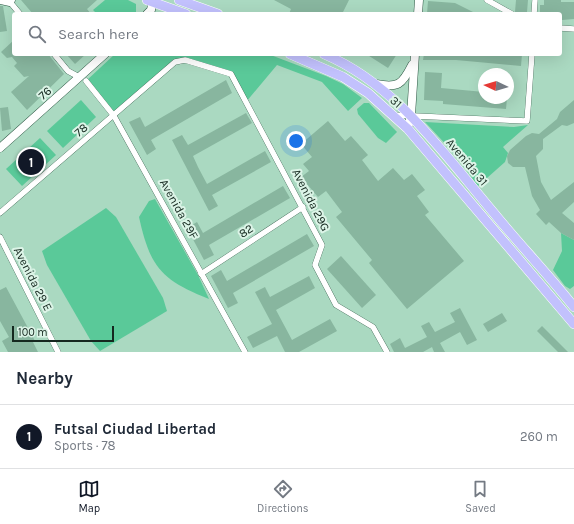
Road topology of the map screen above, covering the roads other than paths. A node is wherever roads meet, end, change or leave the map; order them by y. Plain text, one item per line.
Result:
1 (1, 0) edge
2 (179, 0) edge
3 (419, 0) edge
4 (487, 0) edge
5 (535, 0) edge
6 (10, 1) edge
7 (151, 1) edge
8 (18, 12) edge
9 (149, 12) edge
10 (181, 12) edge
11 (212, 12) edge
12 (418, 12) edge
13 (508, 12) edge
14 (534, 12) edge
15 (562, 28) edge
16 (574, 29) edge
17 (56, 56) edge
18 (103, 56) edge
19 (295, 56) edge
20 (329, 56) edge
21 (532, 56) edge
22 (414, 58) edge
23 (175, 62) joint
24 (83, 79) junction
25 (376, 84) junction
26 (392, 115) junction
27 (411, 115) junction
28 (114, 116) junction
29 (408, 129) junction
30 (0, 148) edge
31 (303, 208) junction
32 (0, 213) edge
33 (0, 237) edge
34 (201, 274) junction
35 (574, 307) edge
36 (574, 324) edge
37 (58, 352) edge
38 (245, 352) edge
39 (387, 352) edge

1 - 6 street
2 - 11 main road
3 - 12 street
4 - 13 street
5 - 14 street
6 - 8 street
7 - 9 street
7 - 10 main road
15 - 16 street
17 - 24 street, Avenida 29F
18 - 24 street, 76
19 - 26 main road, 31
20 - 25 main road, Avenida 31
21 - 27 street
22 - 25 street
22 - 27 street
23 - 28 street, 78
23 - 31 street, Avenida 29G
24 - 28 street, Avenida 29F
24 - 30 street, 76
25 - 27 main road, Avenida 31
26 - 27 street
26 - 29 main road, 31
27 - 29 street
27 - 35 main road, Avenida 31
28 - 32 street, 78
28 - 34 street, Avenida 29F
29 - 36 main road, Avenida 31
31 - 34 street, 82
31 - 39 street, Avenida 29G
33 - 37 street, Avenida 29 E
34 - 38 street, Avenida 29F

